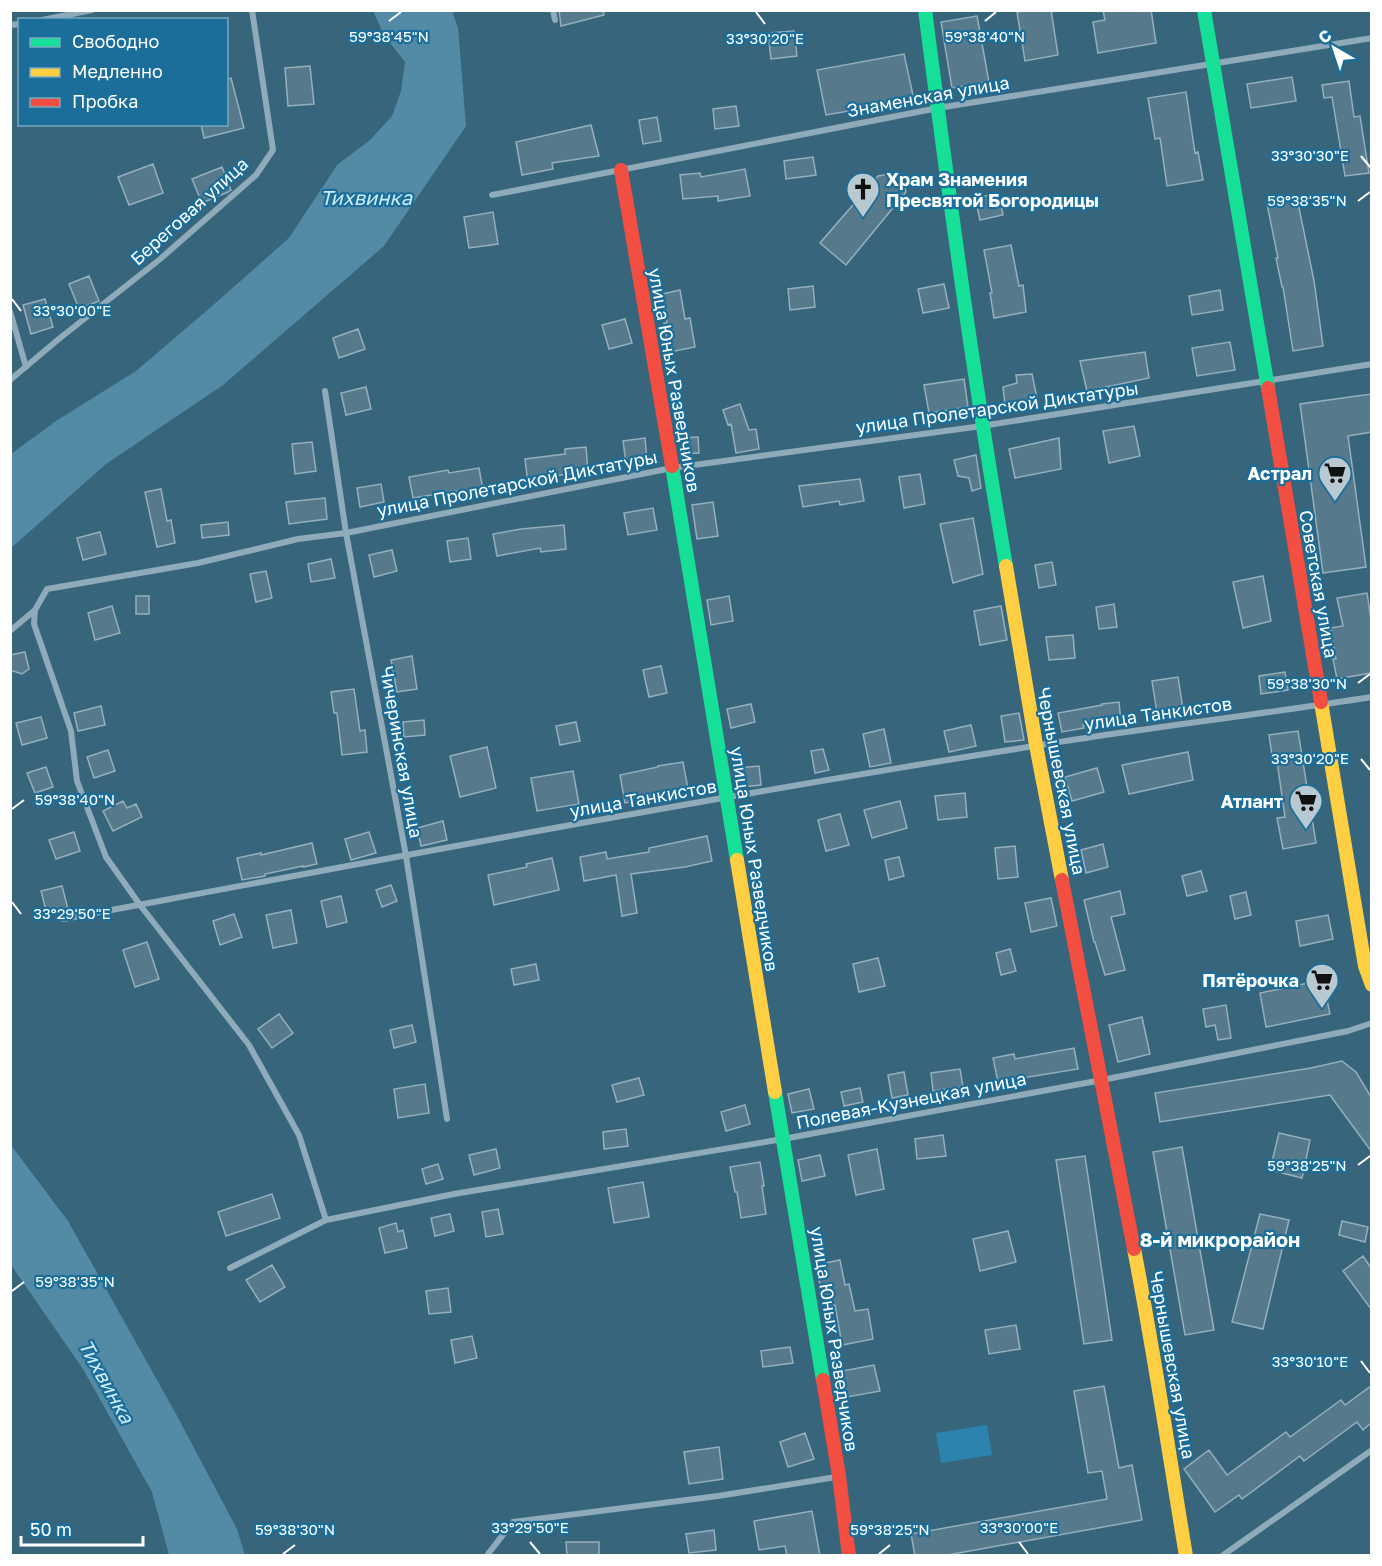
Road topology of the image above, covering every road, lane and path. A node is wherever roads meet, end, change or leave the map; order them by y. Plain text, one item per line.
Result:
1 (92, 10) edge
2 (252, 10) edge
3 (553, 10) edge
4 (925, 10) edge
5 (1204, 10) edge
6 (52, 18) edge
7 (555, 20) dead end
8 (1371, 38) edge
9 (1212, 63) junction
10 (938, 108) junction
11 (621, 170) junction
12 (492, 195) dead end
13 (10, 311) edge
14 (1371, 364) edge
15 (26, 367) junction
16 (10, 380) edge
17 (1266, 382) junction
18 (325, 391) dead end
19 (982, 426) junction
20 (672, 468) junction
21 (346, 533) junction
22 (35, 610) junction
23 (10, 631) edge
24 (1371, 697) edge
25 (1321, 705) junction
26 (1036, 746) junction
27 (727, 797) junction
28 (406, 856) junction
29 (140, 905) junction
30 (63, 919) dead end
31 (1371, 985) edge
32 (1371, 1023) edge
33 (1102, 1080) junction
34 (447, 1119) dead end
35 (783, 1139) junction
36 (326, 1220) junction
37 (230, 1268) dead end
38 (1371, 1450) edge
39 (839, 1476) junction
40 (488, 1554) edge
41 (849, 1556) edge
42 (1186, 1556) edge
43 (1222, 1556) edge

1 - 6 street
2 - 15 street, Береговая улица
3 - 7 street
4 - 10 street, Чернышевская улица
5 - 9 street, Советская улица
8 - 9 street, Знаменская улица
9 - 10 street, Знаменская улица
9 - 17 street, Советская улица
10 - 11 street, Знаменская улица
10 - 19 street, Чернышевская улица
11 - 12 street, Знаменская улица
11 - 20 street, улица Юных Разведчиков
13 - 15 street
14 - 17 street, улица Пролетарской Диктатуры
15 - 16 street, Береговая улица
17 - 19 street, улица Пролетарской Диктатуры
17 - 25 street, Советская улица
18 - 21 street, Чичеринская улица
19 - 20 street, улица Пролетарской Диктатуры
19 - 26 street, Чернышевская улица
20 - 21 street, улица Пролетарской Диктатуры
20 - 27 street, улица Юных Разведчиков
21 - 22 street, улица Пролетарской Диктатуры
21 - 28 street, Чичеринская улица
22 - 23 street, улица Пролетарской Диктатуры
22 - 29 street
24 - 25 street, улица Танкистов
25 - 26 street, улица Танкистов
25 - 31 street, Советская улица
26 - 27 street, улица Танкистов
26 - 33 street, Чернышевская улица
27 - 28 street, улица Танкистов
27 - 35 street, улица Юных Разведчиков
28 - 29 street, улица Танкистов
28 - 34 street, Чичеринская улица
29 - 30 street, улица Танкистов
29 - 36 street
32 - 33 street, Полевая-Кузнецкая улица
33 - 35 street, Полевая-Кузнецкая улица
33 - 42 street, Чернышевская улица
35 - 36 street, Полевая-Кузнецкая улица
35 - 39 street, улица Юных Разведчиков
36 - 37 street, Полевая-Кузнецкая улица
38 - 43 street
39 - 40 street
39 - 41 street, улица Юных Разведчиков

